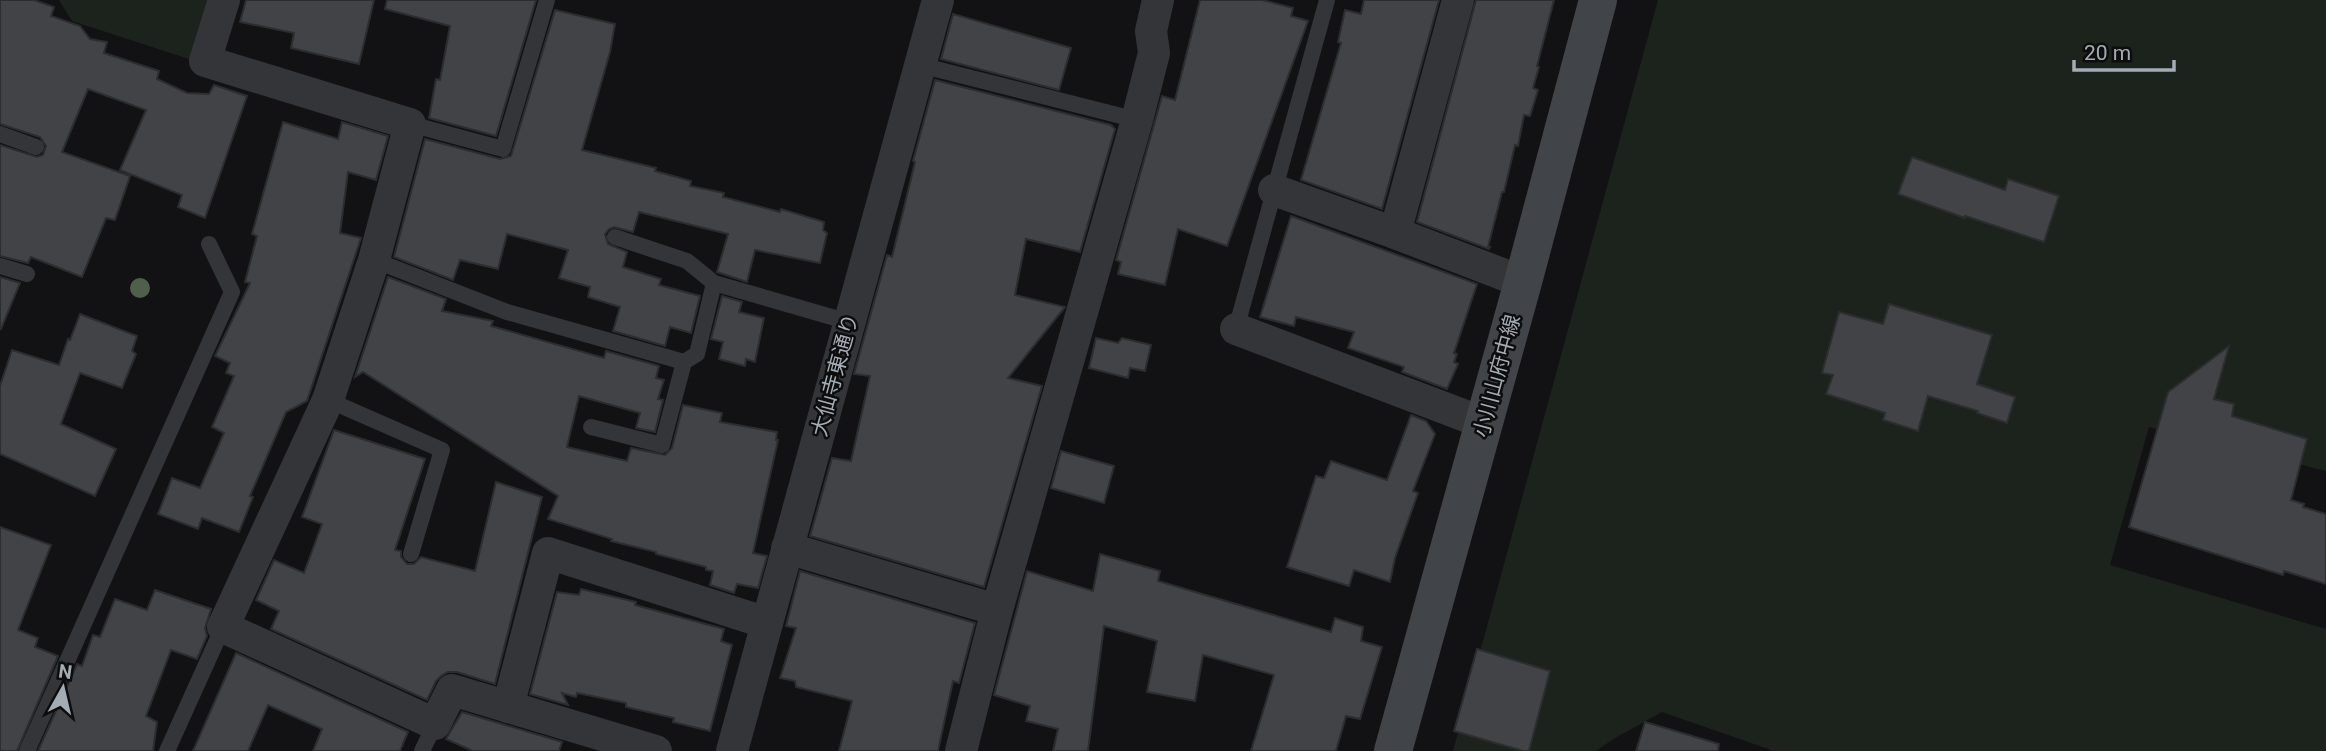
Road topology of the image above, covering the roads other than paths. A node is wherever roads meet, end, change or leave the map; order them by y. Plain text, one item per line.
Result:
1 (224, 0) edge
2 (547, 0) edge
3 (938, 0) edge
4 (1158, 0) edge
5 (1327, 0) edge
6 (1458, 0) edge
7 (1598, 0) edge
8 (920, 65) junction
9 (1138, 120) junction
10 (410, 124) junction
11 (0, 134) edge
12 (36, 147) dead end
13 (1274, 191) junction
14 (1395, 233) junction
15 (615, 237) dead end
16 (209, 244) dead end
17 (374, 260) junction
18 (0, 266) edge
19 (27, 275) dead end
20 (1523, 282) junction
21 (714, 283) junction
22 (849, 323) junction
23 (1236, 329) joint
24 (684, 362) junction
25 (328, 400) junction
26 (1484, 423) junction
27 (591, 427) dead end
28 (788, 548) junction
29 (411, 554) dead end
30 (998, 610) junction
31 (767, 623) junction
32 (223, 627) junction
33 (508, 707) junction
34 (428, 737) edge
35 (27, 751) edge
36 (167, 751) edge
37 (656, 751) edge
38 (732, 751) edge
39 (961, 751) edge
40 (1393, 751) edge

1 - 10 street
2 - 10 lane
3 - 8 street, 大仙寺東通り
4 - 9 street
5 - 13 lane
6 - 14 street
7 - 20 main road, 小川山府中線
8 - 9 lane
8 - 22 street, 大仙寺東通り
9 - 30 street
10 - 17 street
11 - 12 lane
13 - 14 street
13 - 23 lane
14 - 20 street
15 - 21 lane
16 - 35 lane
17 - 24 lane
17 - 25 street
18 - 19 lane
20 - 26 main road, 小川山府中線
21 - 22 lane
21 - 24 lane
22 - 28 street, 大仙寺東通り
23 - 26 street
24 - 27 lane
25 - 29 lane
25 - 32 street
26 - 40 main road, 小川山府中線
28 - 30 street
28 - 31 street, 大仙寺東通り
30 - 39 street
31 - 33 street
31 - 38 street, 大仙寺東通り
32 - 34 street
32 - 36 lane
33 - 34 street
33 - 37 street

